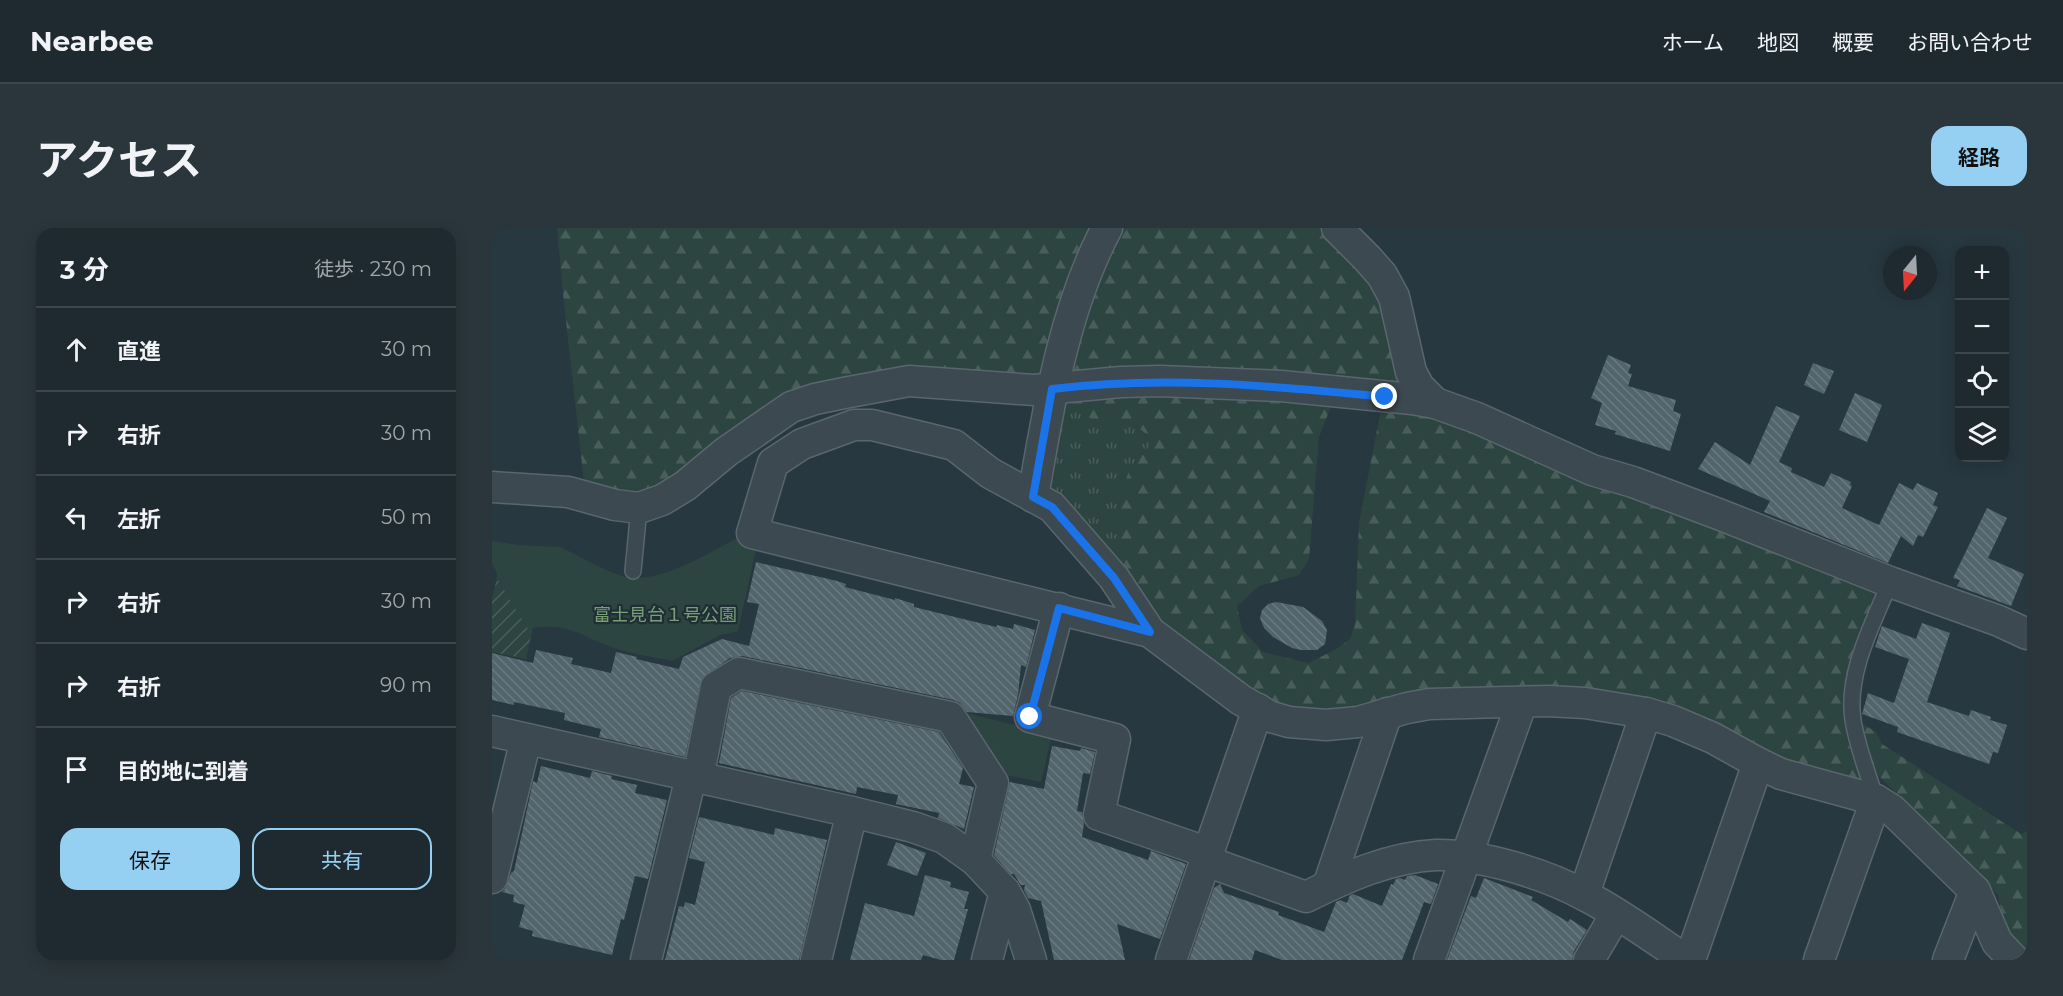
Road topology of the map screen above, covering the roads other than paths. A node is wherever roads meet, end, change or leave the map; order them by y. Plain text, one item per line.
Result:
1 (1107, 228) edge
2 (1337, 228) edge
3 (887, 385) junction
4 (1052, 389) junction
5 (1435, 403) junction
6 (895, 431) junction
7 (492, 487) edge
8 (1033, 497) junction
9 (639, 508) junction
10 (633, 571) dead end
11 (1890, 582) junction
12 (1059, 608) junction
13 (1150, 632) junction
14 (2027, 634) edge
15 (1522, 702) junction
16 (1258, 710) junction
17 (1387, 713) junction
18 (1646, 713) junction
19 (492, 731) edge
20 (526, 739) junction
21 (1758, 763) junction
22 (694, 777) junction
23 (1876, 800) junction
24 (852, 812) junction
25 (1207, 857) junction
26 (1467, 858) junction
27 (975, 860) junction
28 (492, 878) edge
29 (1328, 886) junction
30 (1976, 891) junction
31 (1005, 892) junction
32 (1584, 894) junction
33 (1616, 914) junction
34 (646, 960) edge
35 (816, 960) edge
36 (987, 960) edge
37 (1031, 960) edge
38 (1171, 960) edge
39 (1429, 960) edge
40 (1589, 960) edge
41 (1688, 960) edge
42 (1819, 960) edge
43 (1948, 960) edge
44 (2014, 960) edge

1 - 4 street
2 - 5 street
3 - 4 street
3 - 6 street
3 - 9 street
4 - 5 street
4 - 8 street
5 - 11 street
6 - 8 street
6 - 12 street
7 - 9 street
8 - 13 street
9 - 10 lane
11 - 14 street
11 - 23 lane
12 - 13 street
12 - 25 street
13 - 16 street
15 - 17 street
15 - 18 street
15 - 26 street
16 - 17 street
16 - 25 street
17 - 29 street
18 - 21 street
18 - 32 street
19 - 20 street
20 - 22 street
20 - 28 street
21 - 23 street
21 - 41 street
22 - 24 street
22 - 27 street
22 - 34 street
23 - 30 street
23 - 42 street
24 - 27 street
24 - 35 street
25 - 29 street
25 - 38 street
26 - 29 street
26 - 32 street
26 - 39 street
27 - 31 street
30 - 43 street
30 - 44 street
31 - 36 street
31 - 37 street
32 - 33 street
33 - 40 street
33 - 41 street

